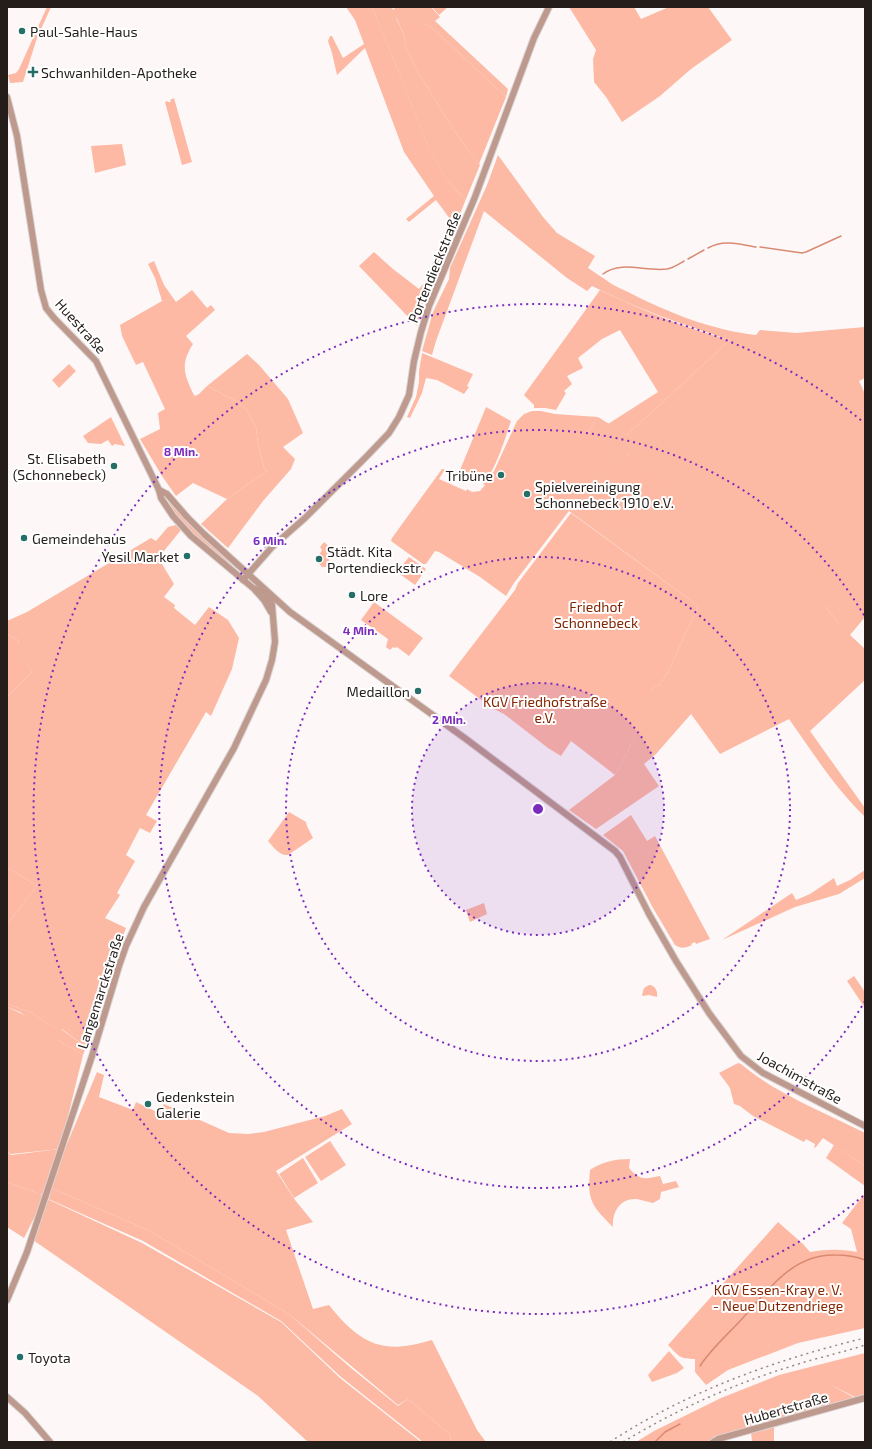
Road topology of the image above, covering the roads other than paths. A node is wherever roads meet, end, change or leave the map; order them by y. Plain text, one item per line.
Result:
1 (549, 7) edge
2 (7, 96) edge
3 (159, 490) junction
4 (249, 573) junction
5 (243, 580) junction
6 (260, 585) joint
7 (253, 588) junction
8 (270, 595) junction
9 (272, 615) junction
10 (865, 1126) edge
11 (7, 1300) edge
12 (7, 1397) edge
13 (865, 1398) edge
14 (50, 1442) edge
15 (713, 1442) edge

1 - 4 street, Portendieckstraße
2 - 3 street, Huestraße
3 - 4 street, Huestraße
3 - 5 street, Huestraße
4 - 5 street, Portendieckstraße
4 - 6 street, Huestraße
5 - 7 street, Huestraße
6 - 8 street, Langemarckstraße
7 - 8 street
7 - 9 street, Langemarckstraße
8 - 9 street, Langemarckstraße
8 - 10 street, Joachimstraße
9 - 11 street, Langemarckstraße
12 - 14 street
13 - 15 street, Hubertstraße

